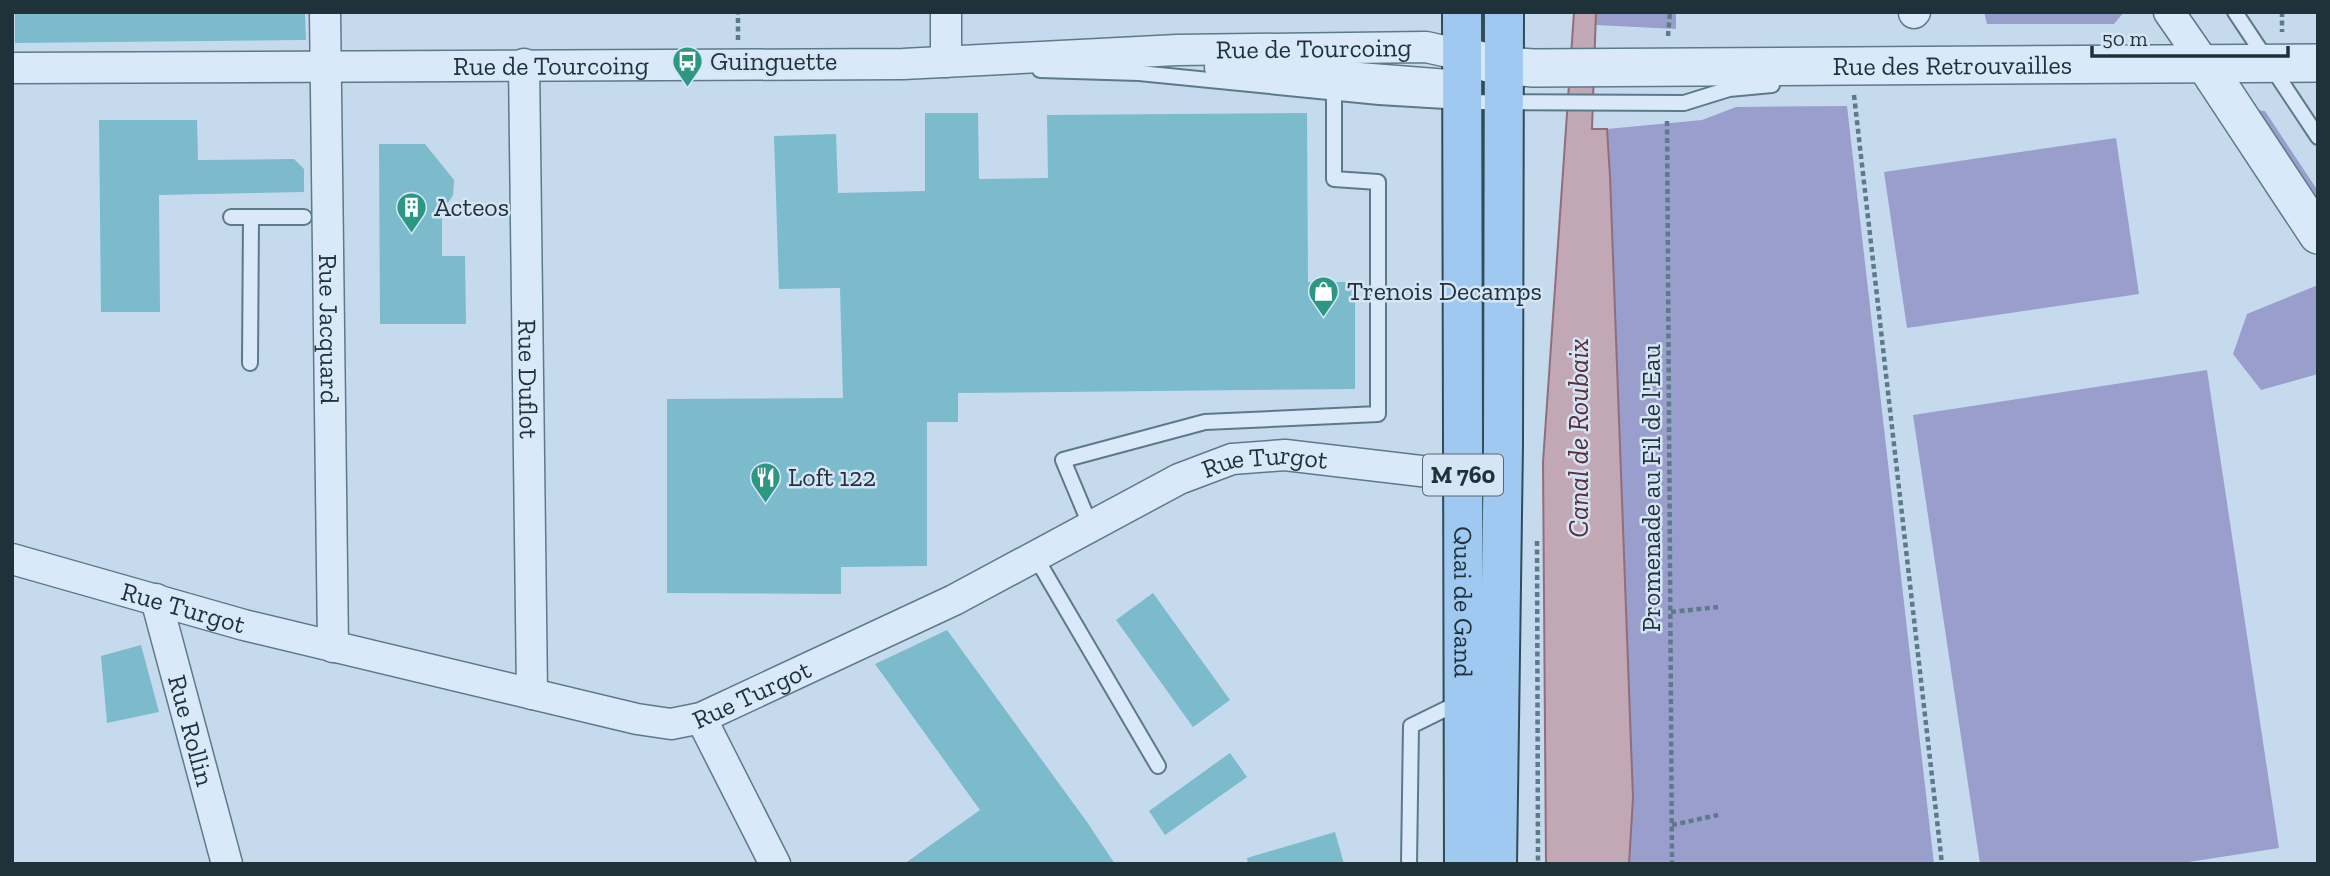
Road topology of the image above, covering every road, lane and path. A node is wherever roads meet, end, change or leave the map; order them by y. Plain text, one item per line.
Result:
1 (325, 12) edge
2 (946, 12) edge
3 (1504, 12) edge
4 (1670, 12) edge
5 (2169, 12) edge
6 (2235, 12) edge
7 (2282, 12) edge
8 (2265, 47) junction
9 (1456, 58) edge
10 (2200, 61) junction
11 (946, 62) junction
12 (2318, 63) edge
13 (524, 64) junction
14 (902, 64) junction
15 (325, 65) junction
16 (12, 68) edge
17 (1333, 72) junction
18 (1517, 78) junction
19 (1657, 85) junction
20 (1854, 94) dead end
21 (2318, 137) edge
22 (231, 217) dead end
23 (251, 217) junction
24 (316, 217) junction
25 (2318, 235) edge
26 (250, 363) dead end
27 (1464, 476) junction
28 (1091, 527) junction
29 (1035, 556) junction
30 (12, 559) edge
31 (156, 599) junction
32 (1718, 607) dead end
33 (1671, 612) junction
34 (332, 647) junction
35 (533, 694) junction
36 (1464, 699) junction
37 (701, 718) junction
38 (1158, 766) dead end
39 (1718, 815) dead end
40 (1672, 825) junction
41 (227, 864) edge
42 (775, 864) edge
43 (1409, 864) edge
44 (1464, 864) edge
45 (1497, 864) edge
46 (1672, 864) edge
47 (1942, 864) edge

1 - 15 street, Rue Jacquard
2 - 11 street
3 - 18 main road, M 760
4 - 19 path, Promenade au Fil de l'Eau
5 - 10 street
6 - 8 lane
7 - 8 path
8 - 10 street, Rue des Retrouvailles
8 - 12 street, Rue des Retrouvailles
8 - 21 lane
9 - 17 street, Rue de Tourcoing
9 - 17 street, Rue de Tourcoing
9 - 18 street, Rue de Tourcoing
9 - 27 main road, Quai de Gand / M 760
10 - 19 street, Rue des Retrouvailles
10 - 25 street
11 - 14 street, Rue de Tourcoing
11 - 17 street, Rue de Tourcoing
13 - 14 street, Rue de Tourcoing
13 - 15 street, Rue de Tourcoing
13 - 35 street, Rue Duflot
14 - 17 lane
15 - 16 street, Rue de Tourcoing
15 - 24 street, Rue Jacquard
17 - 28 lane
18 - 19 street, Rue des Retrouvailles
18 - 45 main road, Quai de Gand / M 760
19 - 33 path, Promenade au Fil de l'Eau
20 - 47 path
22 - 23 lane
23 - 24 lane
23 - 26 lane
24 - 34 street, Rue Jacquard
27 - 28 street, Rue Turgot
27 - 36 main road, Quai de Gand / M 760
28 - 29 street, Rue Turgot
29 - 37 street, Rue Turgot
29 - 38 lane
30 - 31 street, Rue Turgot
31 - 34 street, Rue Turgot
31 - 41 street, Rue Rollin
32 - 33 path
33 - 40 path, Promenade au Fil de l'Eau
34 - 35 street, Rue Turgot
35 - 37 street, Rue Turgot
36 - 43 lane
36 - 44 main road, Quai de Gand / M 760
37 - 42 street
39 - 40 path
40 - 46 path, Promenade au Fil de l'Eau

